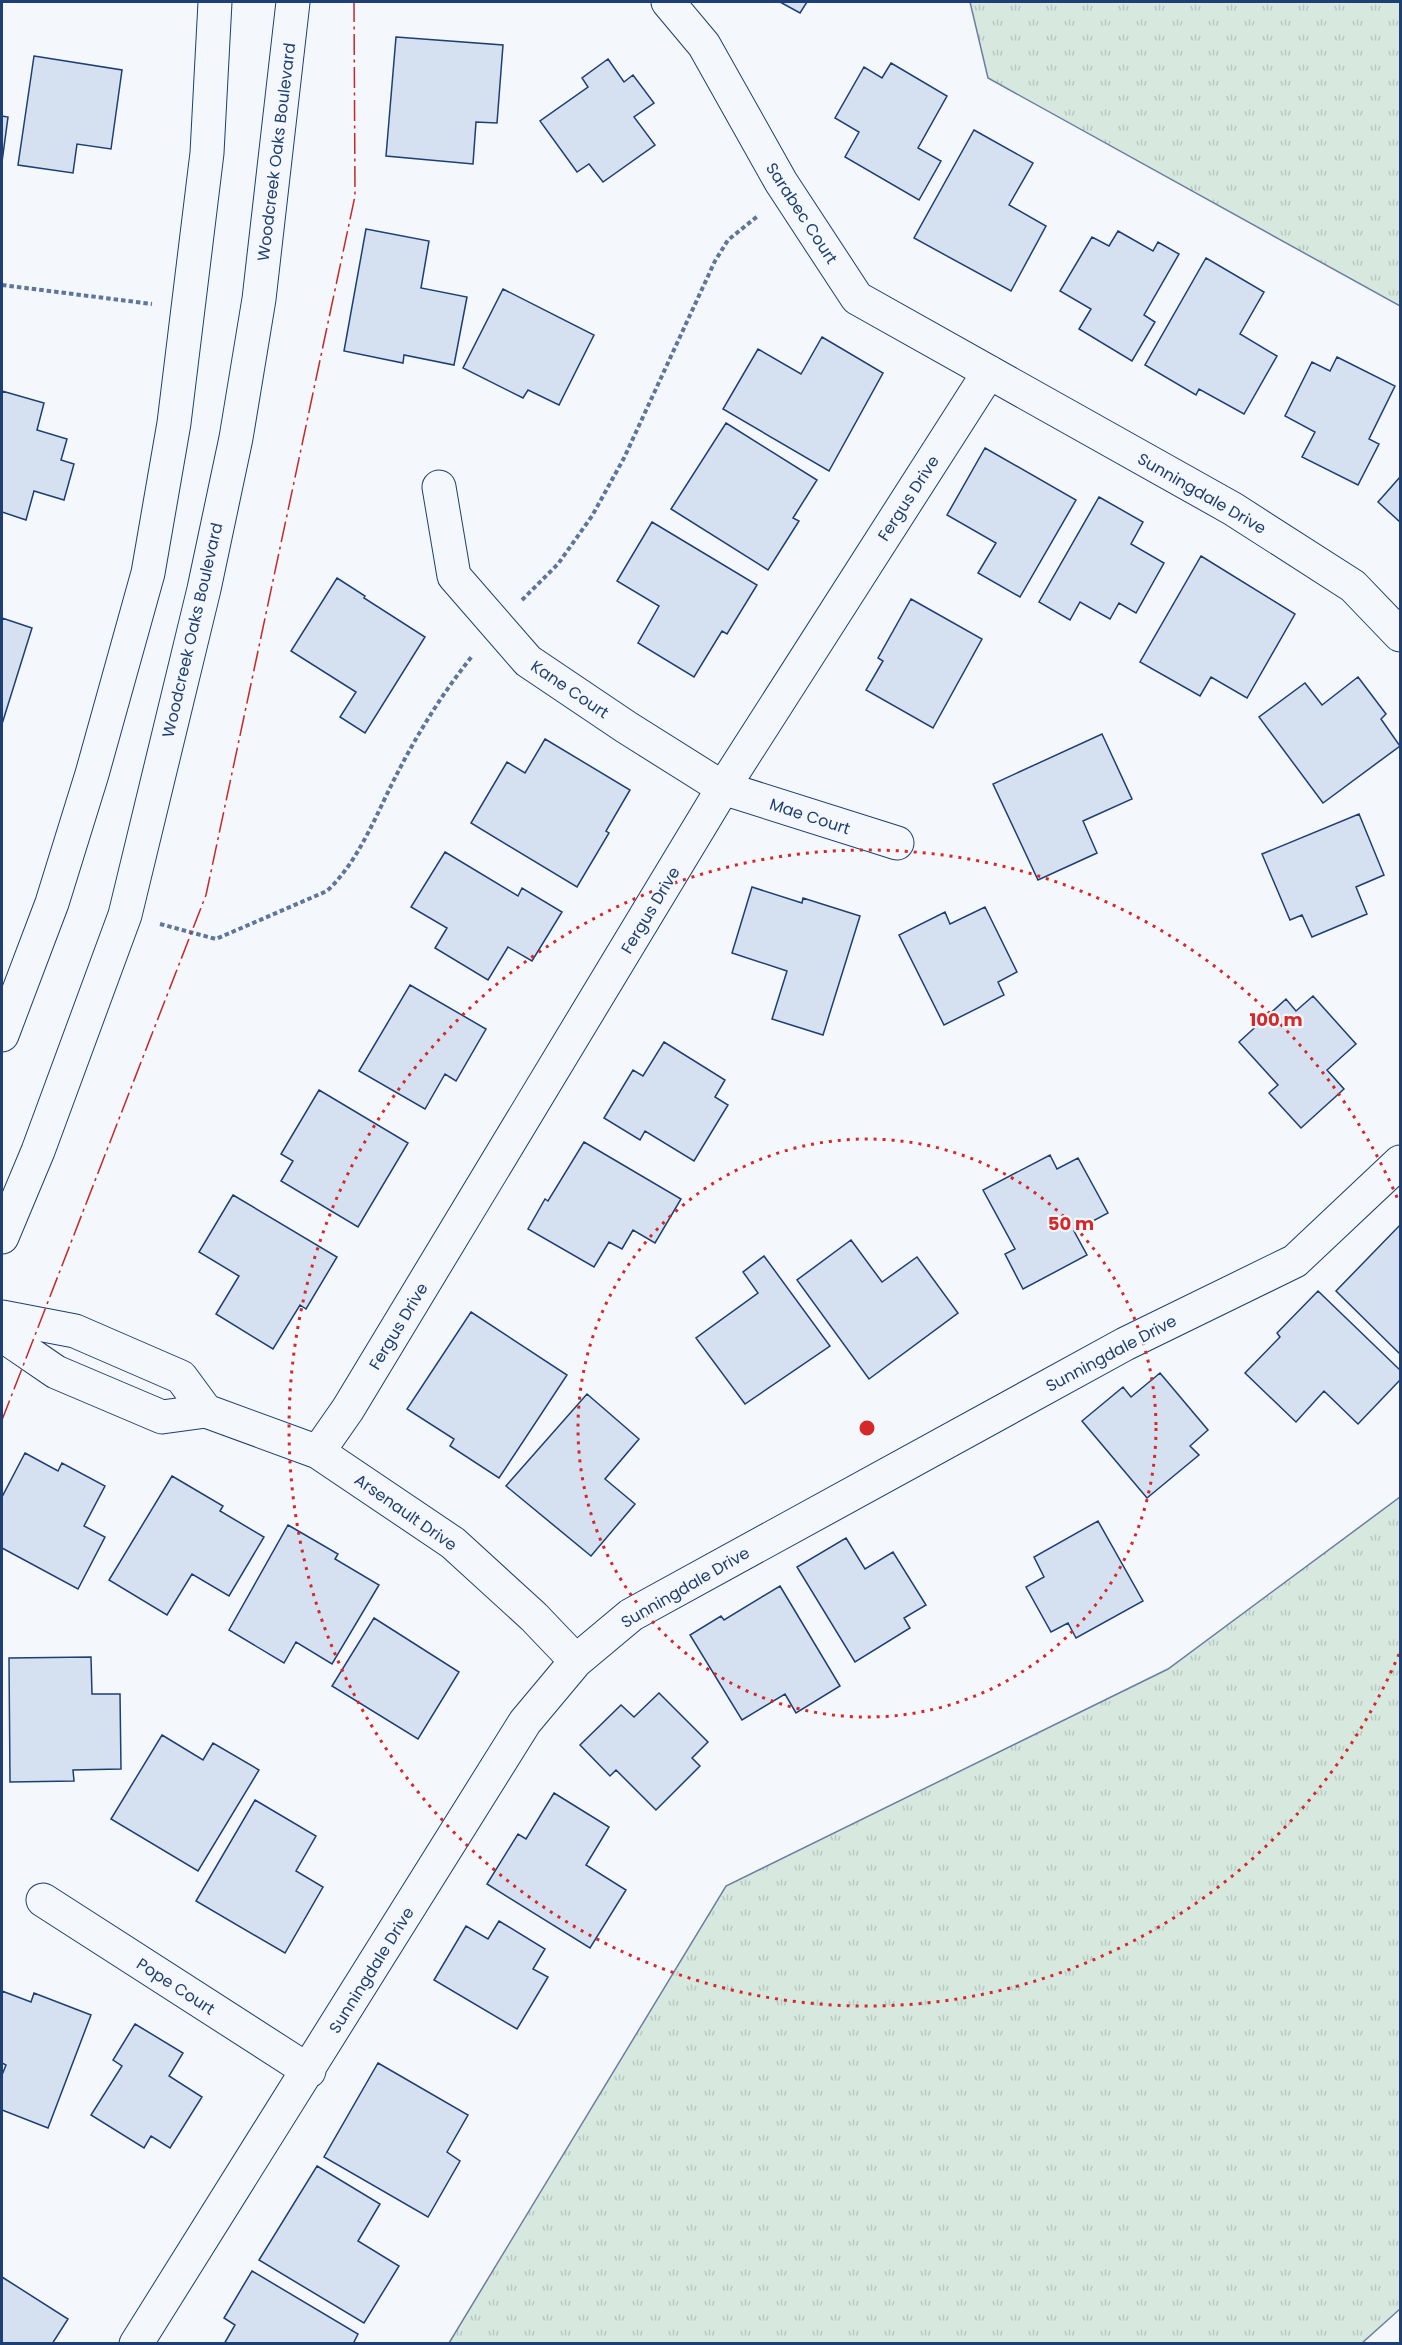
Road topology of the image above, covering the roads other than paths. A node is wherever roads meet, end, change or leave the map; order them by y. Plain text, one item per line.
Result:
1 (215, 2) edge
2 (293, 2) edge
3 (668, 2) edge
4 (988, 372) junction
5 (439, 487) dead end
6 (1401, 635) edge
7 (723, 788) junction
8 (897, 843) dead end
9 (2, 1035) edge
10 (1401, 1162) edge
11 (2, 1237) edge
12 (2, 1317) edge
13 (2, 1335) edge
14 (115, 1349) junction
15 (98, 1390) junction
16 (206, 1411) junction
17 (318, 1452) junction
18 (576, 1661) junction
19 (43, 1900) dead end
20 (309, 2071) junction
21 (136, 2343) edge

1 - 9 street
2 - 11 street, Woodcreek Oaks Boulevard
3 - 4 street, Sarabec Court
4 - 6 street, Sunningdale Drive
4 - 7 street, Fergus Drive
5 - 7 street, Kane Court
7 - 8 street, Mae Court
7 - 17 street, Fergus Drive
10 - 18 street, Sunningdale Drive
12 - 14 street
13 - 15 street, Arsenault Drive
14 - 15 street
14 - 16 street
15 - 16 street, Arsenault Drive
16 - 17 street, Arsenault Drive
17 - 18 street, Arsenault Drive
18 - 20 street, Sunningdale Drive
19 - 20 street, Pope Court
20 - 21 street, Sunningdale Drive

